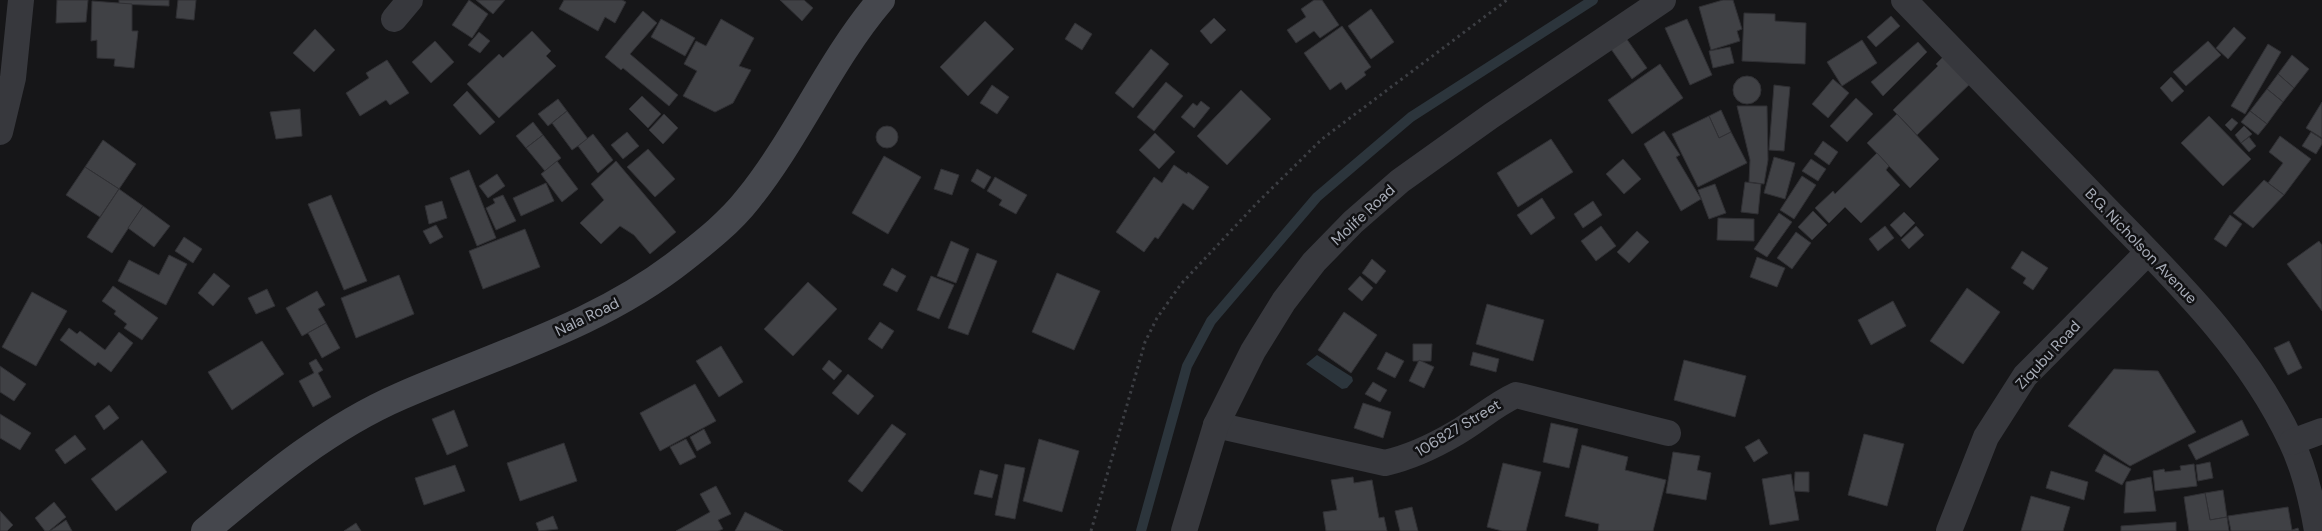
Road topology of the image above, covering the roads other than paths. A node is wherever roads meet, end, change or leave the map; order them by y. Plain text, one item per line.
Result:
1 (21, 0) edge
2 (881, 0) edge
3 (1663, 0) edge
4 (1904, 0) edge
5 (0, 132) edge
6 (2148, 252) junction
7 (1216, 425) junction
8 (2322, 431) edge
9 (1668, 434) dead end
10 (2292, 442) junction
11 (204, 531) edge
12 (1184, 531) edge
13 (1950, 531) edge
14 (2317, 531) edge

1 - 5 street
2 - 11 street, Nala Road
3 - 7 street, Molife Road
4 - 6 street, B.G. Nicholson Avenue
6 - 10 street, B.G. Nicholson Avenue
6 - 13 street, Ziqubu Road
7 - 9 street, 106827 Street
7 - 12 street, Molife Road
8 - 10 street
10 - 14 street, B.G. Nicholson Avenue

